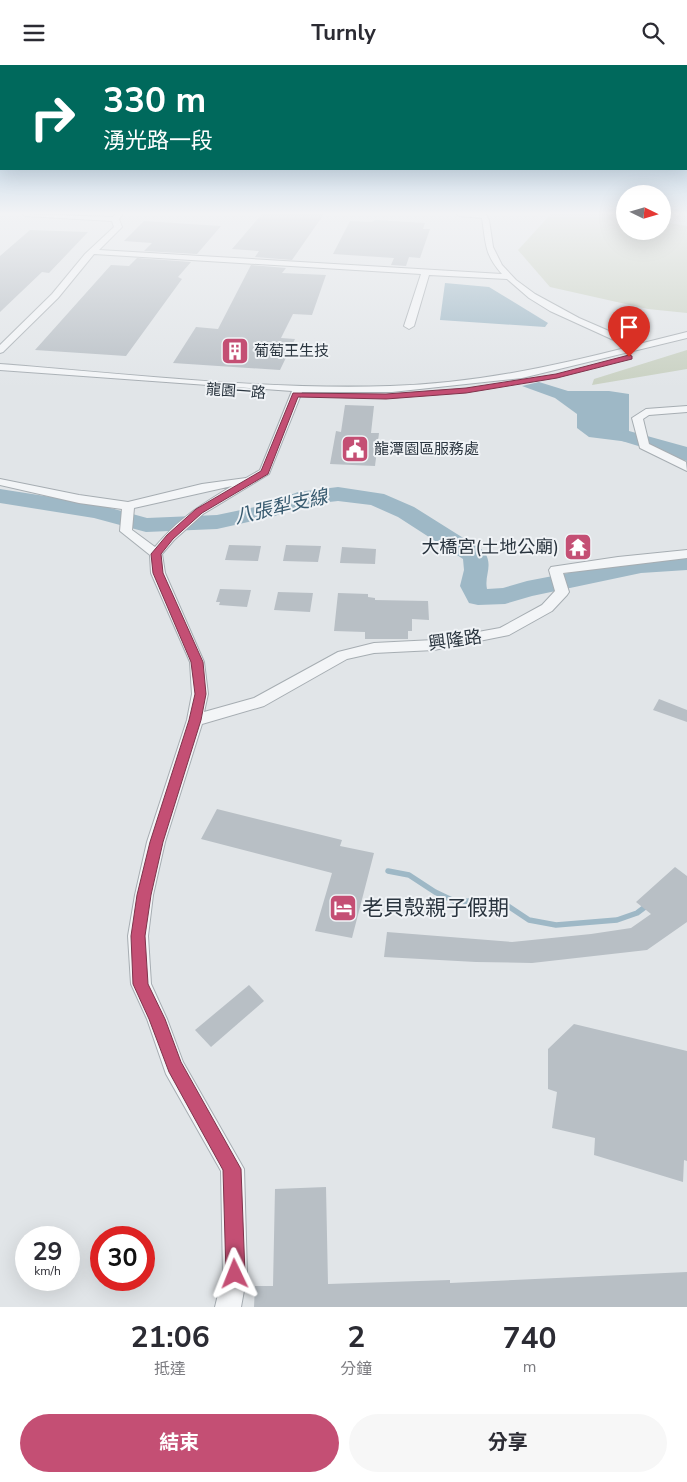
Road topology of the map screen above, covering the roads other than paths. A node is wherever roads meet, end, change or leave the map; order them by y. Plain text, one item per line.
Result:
1 (75, 272) edge
2 (426, 272) edge
3 (439, 272) edge
4 (505, 272) edge
5 (509, 277) junction
6 (409, 327) dead end
7 (687, 335) edge
8 (687, 342) edge
9 (637, 347) junction
10 (0, 350) edge
11 (647, 352) junction
12 (0, 367) edge
13 (0, 375) edge
14 (297, 392) junction
15 (687, 409) edge
16 (687, 468) edge
17 (252, 480) junction
18 (0, 482) edge
19 (128, 506) junction
20 (156, 554) junction
21 (687, 554) edge
22 (195, 720) junction
23 (228, 1307) edge

1 - 10 street
2 - 6 street
3 - 5 street
4 - 5 street
5 - 9 street
7 - 9 street, 龍園一路
8 - 11 street, 龍園一路
9 - 11 street
9 - 14 street, 龍園一路
11 - 14 street, 龍園一路
12 - 14 street, 龍園一路
13 - 14 street, 龍園一路
14 - 17 street
15 - 16 street
17 - 19 street
17 - 20 street
18 - 19 street
19 - 20 street
20 - 22 street
21 - 22 street, 興隆路
22 - 23 street

